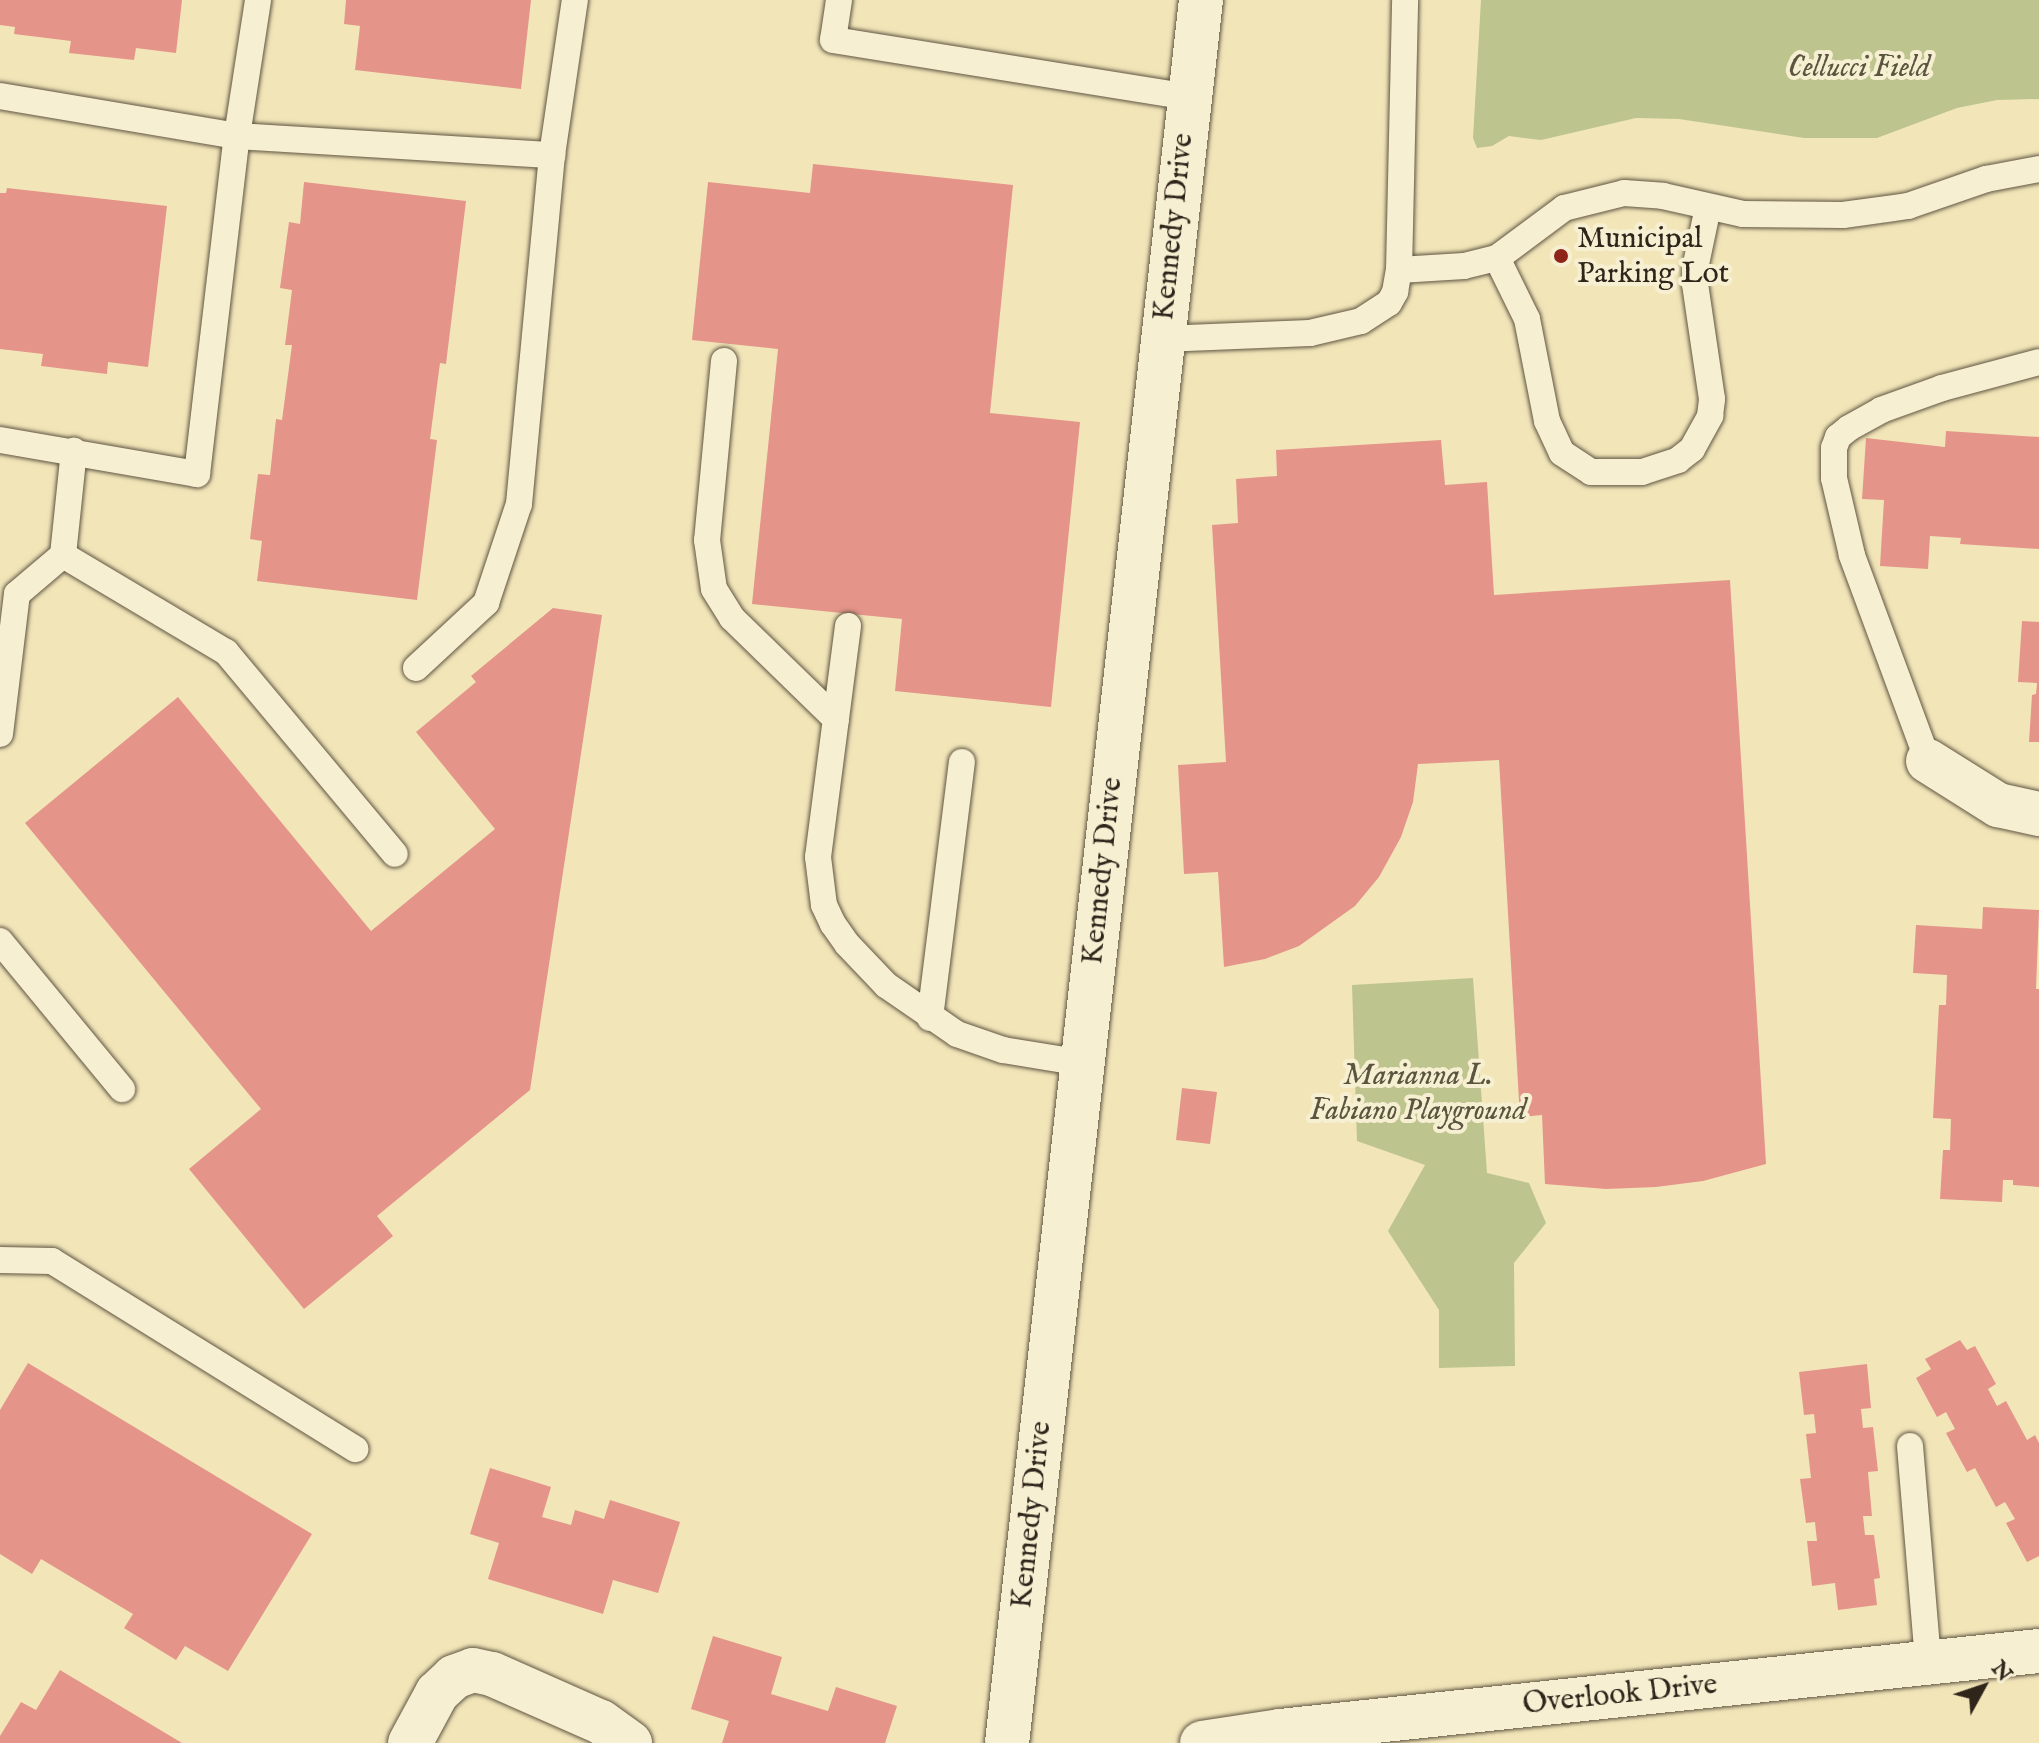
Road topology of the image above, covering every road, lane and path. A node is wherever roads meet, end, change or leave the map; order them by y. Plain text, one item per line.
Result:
1 (258, 0) edge
2 (575, 0) edge
3 (839, 0) edge
4 (1201, 0) edge
5 (1405, 0) edge
6 (0, 96) edge
7 (1189, 97) junction
8 (237, 136) junction
9 (552, 155) junction
10 (2039, 169) edge
11 (1708, 207) junction
12 (1497, 258) junction
13 (1399, 270) junction
14 (1162, 339) junction
15 (724, 361) dead end
16 (2039, 362) edge
17 (0, 440) edge
18 (74, 451) junction
19 (63, 555) junction
20 (848, 626) dead end
21 (416, 668) dead end
22 (836, 719) junction
23 (0, 734) edge
24 (1928, 761) joint
25 (962, 762) dead end
26 (2039, 814) edge
27 (395, 854) dead end
28 (0, 941) edge
29 (930, 1018) junction
30 (1082, 1063) junction
31 (122, 1089) dead end
32 (0, 1260) edge
33 (1910, 1446) dead end
34 (355, 1449) dead end
35 (2039, 1651) edge
36 (1928, 1662) junction
37 (410, 1743) edge
38 (630, 1743) edge
39 (1007, 1743) edge
40 (1202, 1743) edge

1 - 8 lane
2 - 9 lane
3 - 7 lane
4 - 7 street, Kennedy Drive
5 - 13 lane
6 - 8 lane
7 - 14 street, Kennedy Drive
8 - 9 lane
8 - 18 lane
9 - 21 lane
10 - 11 lane
11 - 12 lane
11 - 12 lane
12 - 13 lane
13 - 14 lane
14 - 30 street, Kennedy Drive
15 - 22 lane
16 - 24 lane
17 - 18 lane
18 - 19 lane
19 - 23 lane
19 - 27 lane
20 - 22 lane
22 - 29 lane
24 - 26 street
25 - 29 lane
28 - 31 lane
29 - 30 lane
30 - 39 street, Kennedy Drive
32 - 34 lane
33 - 36 lane
35 - 36 street, Overlook Drive
36 - 40 street, Overlook Drive
37 - 38 street

